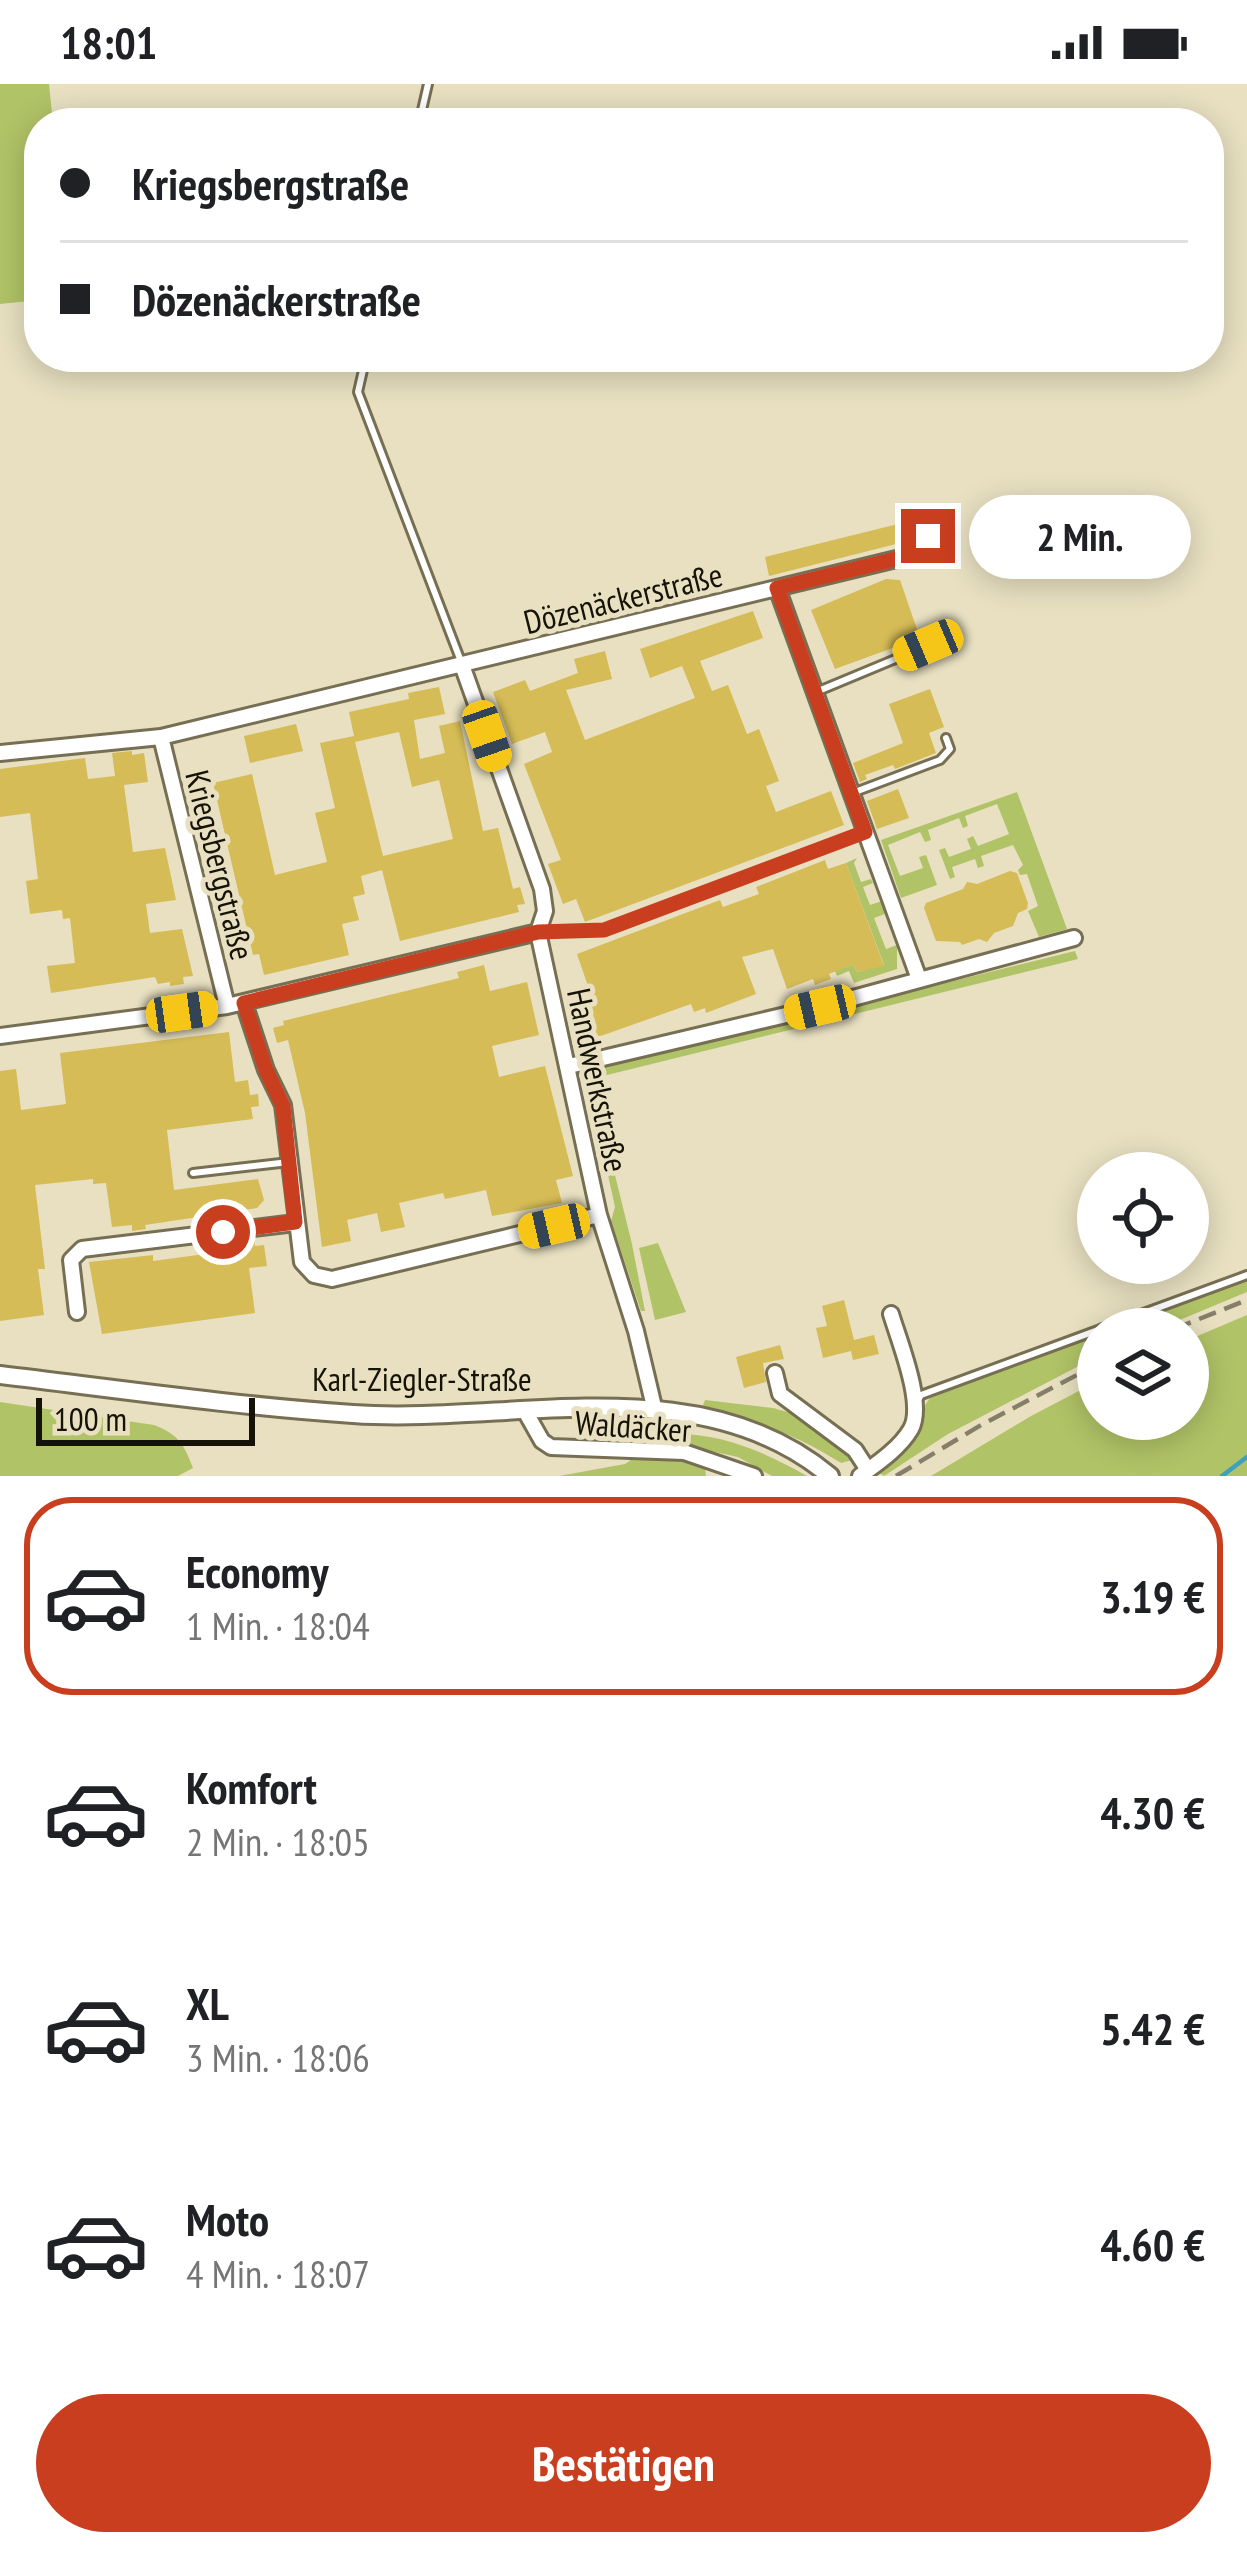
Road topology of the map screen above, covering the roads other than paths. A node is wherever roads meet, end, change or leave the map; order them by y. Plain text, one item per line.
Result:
1 (363, 372) edge
2 (928, 536) dead end
3 (777, 588) junction
4 (928, 645) dead end
5 (462, 664) junction
6 (814, 693) junction
7 (160, 737) junction
8 (946, 738) dead end
9 (0, 753) edge
10 (852, 794) junction
11 (865, 832) junction
12 (538, 932) junction
13 (1074, 938) dead end
14 (920, 980) junction
15 (236, 1005) junction
16 (0, 1036) edge
17 (569, 1066) junction
18 (290, 1162) junction
19 (194, 1173) dead end
20 (599, 1215) junction
21 (295, 1222) junction
22 (1247, 1275) edge
23 (1157, 1308) edge
24 (77, 1312) dead end
25 (891, 1314) dead end
26 (1077, 1337) edge
27 (775, 1373) dead end
28 (0, 1375) edge
29 (916, 1403) junction
30 (525, 1411) junction
31 (655, 1411) junction
32 (864, 1473) edge
33 (754, 1476) edge
34 (830, 1476) edge

1 - 5 lane
2 - 3 street, Dözenäckerstraße
3 - 5 street, Dözenäckerstraße
3 - 6 street
4 - 6 lane
5 - 7 street
5 - 12 street, Handwerkstraße
6 - 10 street
7 - 9 street
7 - 15 street, Kriegsbergstraße
8 - 10 lane
10 - 11 street
11 - 12 lane
11 - 14 street
12 - 15 street
12 - 17 street, Handwerkstraße
13 - 14 street
14 - 17 street
15 - 16 street
15 - 18 street, Kriegsbergstraße
17 - 20 street, Handwerkstraße
18 - 19 lane
18 - 21 street, Kriegsbergstraße
20 - 21 street, Kriegsbergstraße
20 - 31 street, Handwerkstraße
21 - 24 street
22 - 23 lane
25 - 29 street
26 - 29 lane
27 - 32 street
28 - 30 street, Karl-Ziegler-Straße
29 - 32 street
30 - 31 street, Karl-Ziegler-Straße
30 - 33 street, Waldäcker
31 - 34 street, Karl-Ziegler-Straße

